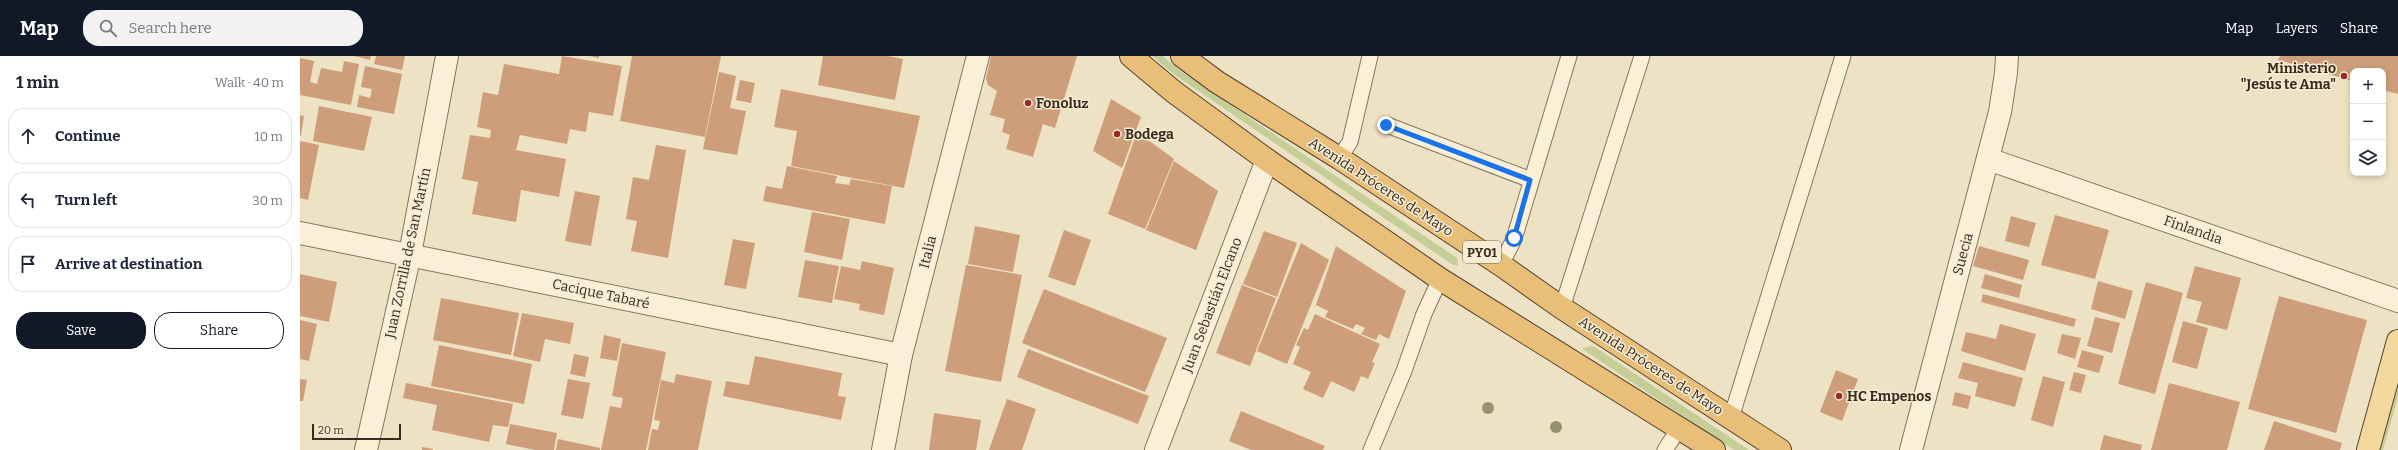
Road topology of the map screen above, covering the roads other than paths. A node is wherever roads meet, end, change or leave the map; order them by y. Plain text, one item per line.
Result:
1 (447, 56) edge
2 (978, 56) edge
3 (1131, 56) edge
4 (1182, 56) edge
5 (1370, 56) edge
6 (1569, 56) edge
7 (1642, 56) edge
8 (1843, 56) edge
9 (2007, 56) edge
10 (1386, 125) dead end
11 (1339, 158) junction
12 (1988, 159) junction
13 (1267, 160) junction
14 (1530, 180) junction
15 (300, 233) edge
16 (410, 254) junction
17 (1502, 265) junction
18 (1440, 279) junction
19 (2398, 301) edge
20 (1562, 308) junction
21 (2398, 341) edge
22 (901, 355) junction
23 (1731, 418) junction
24 (1679, 428) junction
25 (366, 450) edge
26 (883, 450) edge
27 (1156, 450) edge
28 (1371, 450) edge
29 (1666, 450) edge
30 (1714, 450) edge
31 (1780, 450) edge
32 (1911, 450) edge
33 (2368, 450) edge

1 - 16 street, Juan Zorrilla de San Martín
2 - 22 street, Italia
3 - 13 highway
4 - 11 highway, Avenida Próceres de Mayo / PY01
5 - 11 lane
6 - 14 lane
7 - 20 lane
8 - 23 lane
9 - 12 street, Suecia
10 - 14 lane
11 - 17 highway, Avenida Próceres de Mayo / PY01
12 - 19 street, Finlandia
12 - 32 street, Suecia
13 - 18 highway
13 - 27 street, Juan Sebastián Elcano
14 - 17 lane
15 - 16 street, Cacique Tabaré
16 - 22 street, Cacique Tabaré
16 - 25 street, Juan Zorrilla de San Martín
17 - 20 highway, Avenida Próceres de Mayo / PY01
18 - 24 highway
18 - 28 lane
20 - 23 highway, Avenida Próceres de Mayo / PY01
21 - 33 main road
22 - 26 street, Italia
23 - 31 highway, Avenida Próceres de Mayo / PY01
24 - 29 lane
24 - 30 highway

